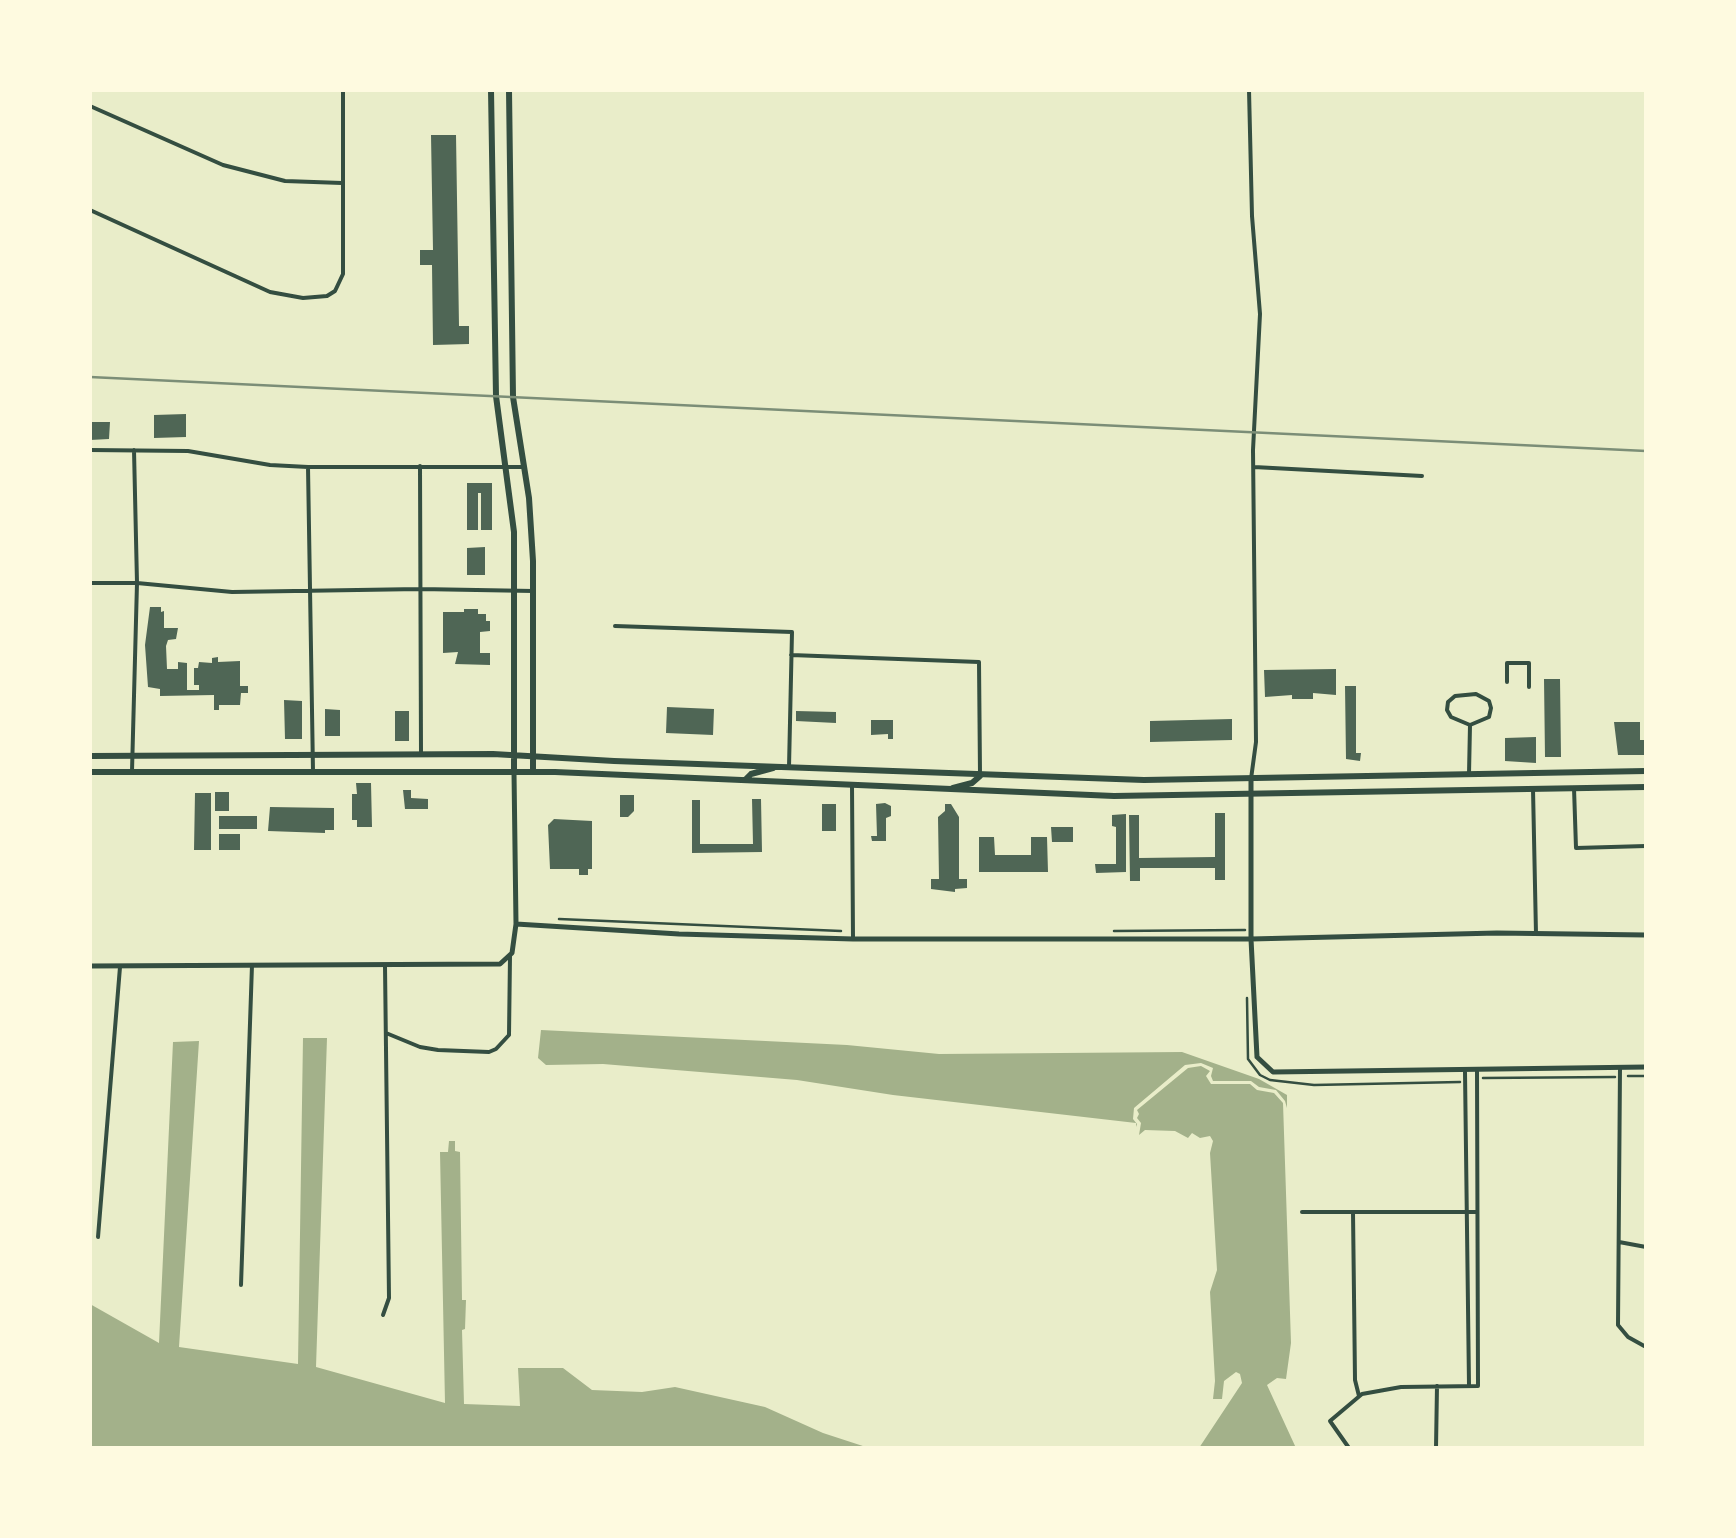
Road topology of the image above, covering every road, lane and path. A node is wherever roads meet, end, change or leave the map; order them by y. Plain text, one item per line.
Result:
1 (342, 90) edge
2 (491, 90) edge
3 (509, 90) edge
4 (1248, 90) edge
5 (90, 106) edge
6 (342, 184) junction
7 (90, 210) edge
8 (494, 351) junction
9 (512, 351) junction
10 (134, 449) junction
11 (90, 450) edge
12 (420, 466) junction
13 (1254, 466) junction
14 (308, 467) junction
15 (506, 467) junction
16 (524, 467) junction
17 (1422, 476) dead end
18 (90, 583) edge
19 (136, 584) junction
20 (420, 589) junction
21 (514, 590) junction
22 (533, 591) junction
23 (309, 593) junction
24 (615, 626) dead end
25 (791, 655) junction
26 (1508, 682) dead end
27 (1529, 687) dead end
28 (1470, 725) junction
29 (314, 754) junction
30 (421, 754) junction
31 (132, 755) junction
32 (90, 756) edge
33 (514, 756) junction
34 (534, 757) junction
35 (778, 766) junction
36 (788, 767) junction
37 (132, 770) junction
38 (1646, 770) edge
39 (313, 771) junction
40 (90, 772) edge
41 (514, 772) junction
42 (533, 772) junction
43 (1469, 774) junction
44 (980, 776) junction
45 (1251, 778) junction
46 (745, 780) junction
47 (852, 785) junction
48 (1646, 787) edge
49 (1574, 788) junction
50 (1533, 789) junction
51 (947, 790) junction
52 (1251, 794) junction
53 (1646, 846) edge
54 (562, 919) dead end
55 (516, 924) junction
56 (1106, 932) dead end
57 (1536, 934) junction
58 (853, 935) junction
59 (1646, 935) edge
60 (1248, 939) junction
61 (510, 956) junction
62 (385, 964) junction
63 (252, 965) junction
64 (90, 966) edge
65 (120, 966) junction
66 (1246, 994) dead end
67 (386, 1033) junction
68 (1646, 1067) edge
69 (1620, 1068) junction
70 (1476, 1071) junction
71 (1465, 1072) junction
72 (1620, 1076) junction
73 (1646, 1076) edge
74 (1476, 1079) junction
75 (1465, 1081) junction
76 (1302, 1212) dead end
77 (1354, 1212) junction
78 (1467, 1212) junction
79 (1477, 1212) junction
80 (98, 1237) dead end
81 (1619, 1242) junction
82 (1646, 1248) edge
83 (241, 1285) dead end
84 (383, 1316) dead end
85 (1646, 1347) edge
86 (1437, 1386) junction
87 (1468, 1386) junction
88 (1359, 1396) junction
89 (1349, 1448) edge
90 (1436, 1448) edge

1 - 6 street
2 - 8 main road
3 - 9 main road
4 - 13 street
5 - 6 street
6 - 7 street
8 - 9 street
8 - 15 main road
9 - 16 main road
10 - 11 street
10 - 14 street
10 - 19 street
12 - 14 street
12 - 15 street
12 - 20 street
13 - 17 street
13 - 45 street
14 - 23 street
15 - 16 street
15 - 21 main road
16 - 22 main road
18 - 19 street
19 - 23 street
19 - 31 street
20 - 21 street
20 - 23 street
20 - 30 street
21 - 22 street
21 - 33 main road
22 - 34 main road
23 - 29 street
24 - 25 street
25 - 36 street
25 - 44 street
26 - 27 street
28 - 28 street
28 - 43 street
29 - 30 main road
29 - 31 main road
29 - 39 street
30 - 33 main road
31 - 32 main road
31 - 37 street
33 - 34 main road
33 - 41 main road
34 - 35 main road
34 - 42 main road
35 - 36 main road
35 - 46 main road
36 - 44 main road
37 - 39 main road
37 - 40 main road
38 - 43 main road
39 - 41 main road
41 - 42 main road
41 - 55 street
42 - 46 main road
43 - 45 main road
44 - 45 main road
44 - 51 main road
45 - 52 street
46 - 47 main road
47 - 51 main road
47 - 58 street
48 - 49 main road
49 - 50 main road
49 - 53 street
50 - 52 main road
50 - 57 street
51 - 52 main road
52 - 60 street
54 - 58 path
55 - 58 street
55 - 61 street
56 - 60 path
57 - 59 street
57 - 60 street
58 - 60 street
60 - 71 street
61 - 62 street
61 - 67 street
62 - 63 street
62 - 67 street
63 - 65 street
63 - 83 street
64 - 65 street
65 - 80 street
66 - 75 path
67 - 84 street
68 - 69 street
69 - 70 street
69 - 72 street
70 - 71 street
70 - 74 street
71 - 75 street
72 - 73 path
72 - 74 path
72 - 81 street
74 - 79 street
75 - 78 street
76 - 77 street
77 - 78 street
77 - 88 street
78 - 79 street
78 - 87 street
79 - 87 street
81 - 82 street
81 - 85 street
86 - 87 street
86 - 88 street
86 - 90 street
88 - 89 street

